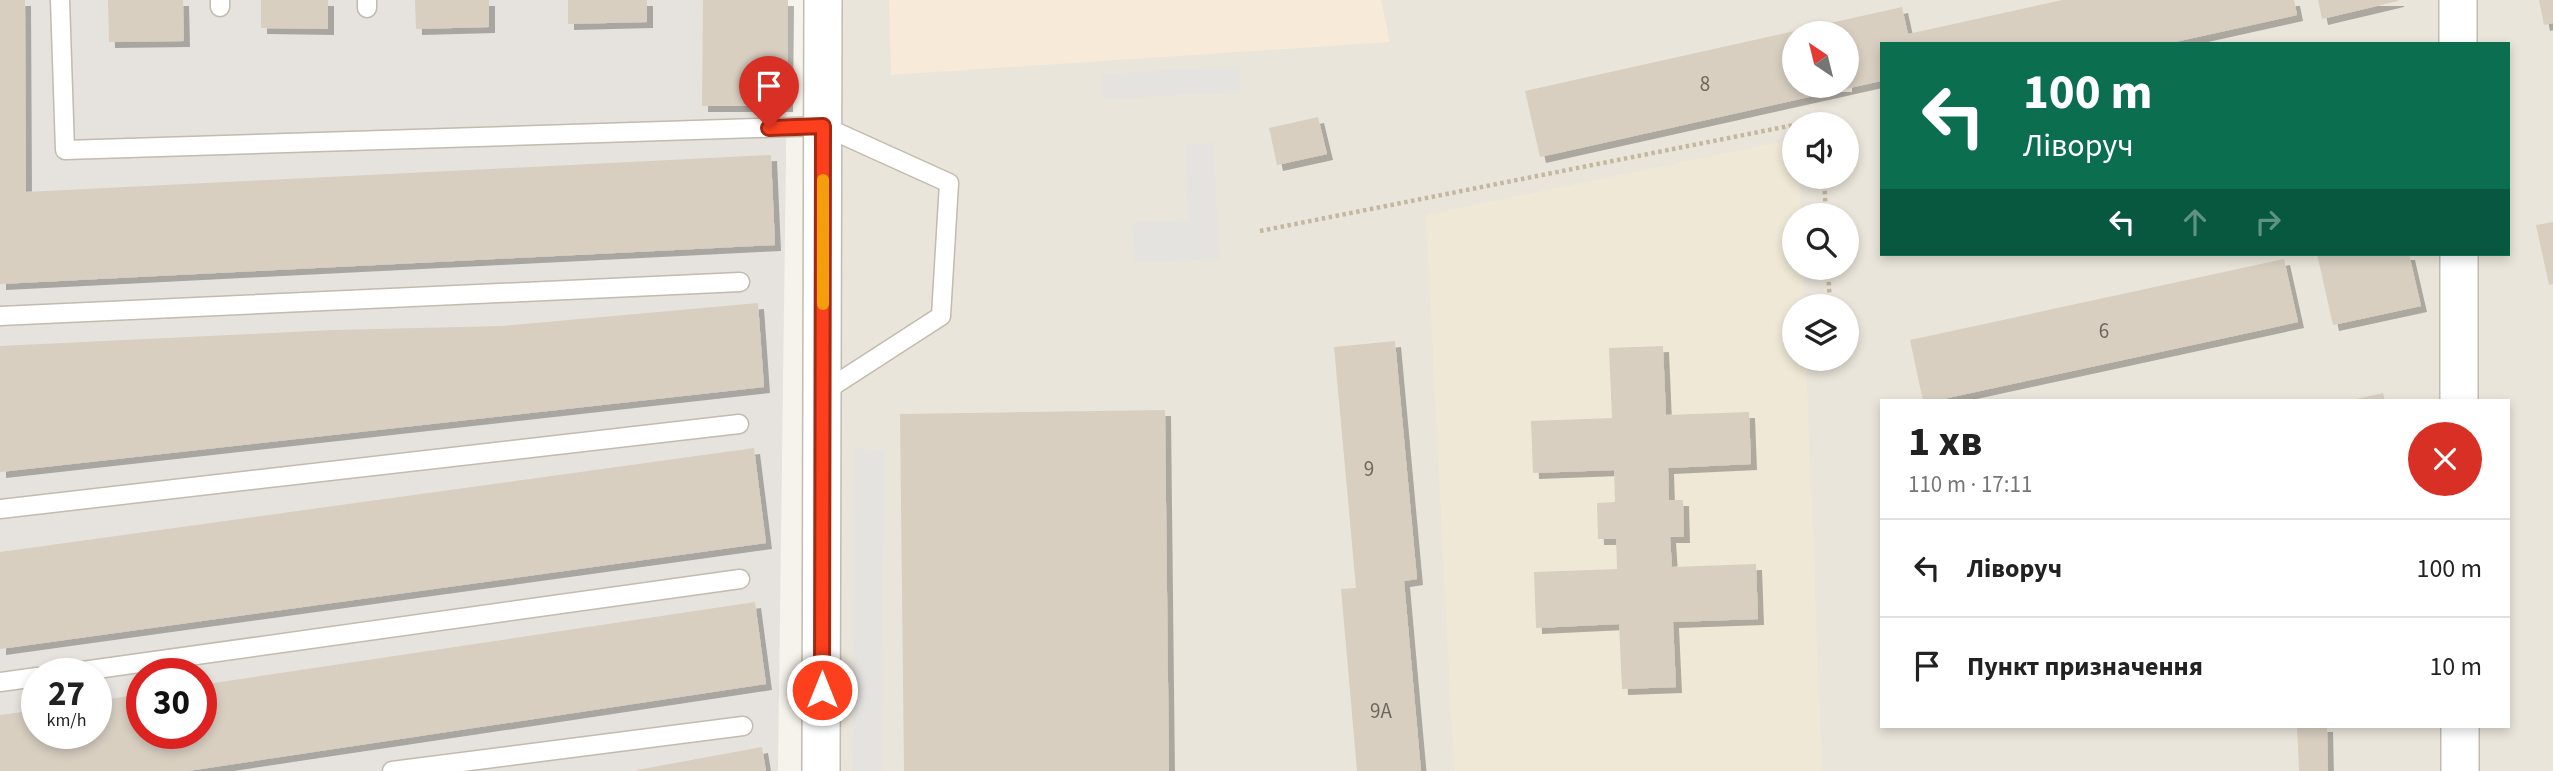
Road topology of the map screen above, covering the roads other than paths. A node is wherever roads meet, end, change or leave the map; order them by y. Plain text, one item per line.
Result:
1 (60, 0) edge
2 (823, 0) edge
3 (2458, 0) edge
4 (2458, 42) edge
5 (823, 126) junction
6 (2459, 256) edge
7 (740, 282) dead end
8 (0, 316) edge
9 (822, 393) junction
10 (2459, 399) edge
11 (739, 424) dead end
12 (0, 509) edge
13 (740, 579) dead end
14 (112, 667) edge
15 (21, 679) edge
16 (0, 682) edge
17 (743, 726) dead end
18 (2460, 728) edge
19 (393, 771) edge
20 (821, 771) edge
21 (2460, 771) edge

1 - 5 lane
2 - 5 street
3 - 4 street
5 - 9 street
5 - 9 lane
6 - 10 street
7 - 8 lane
9 - 20 street
11 - 12 lane
13 - 14 lane
15 - 16 lane
17 - 19 lane
18 - 21 street

